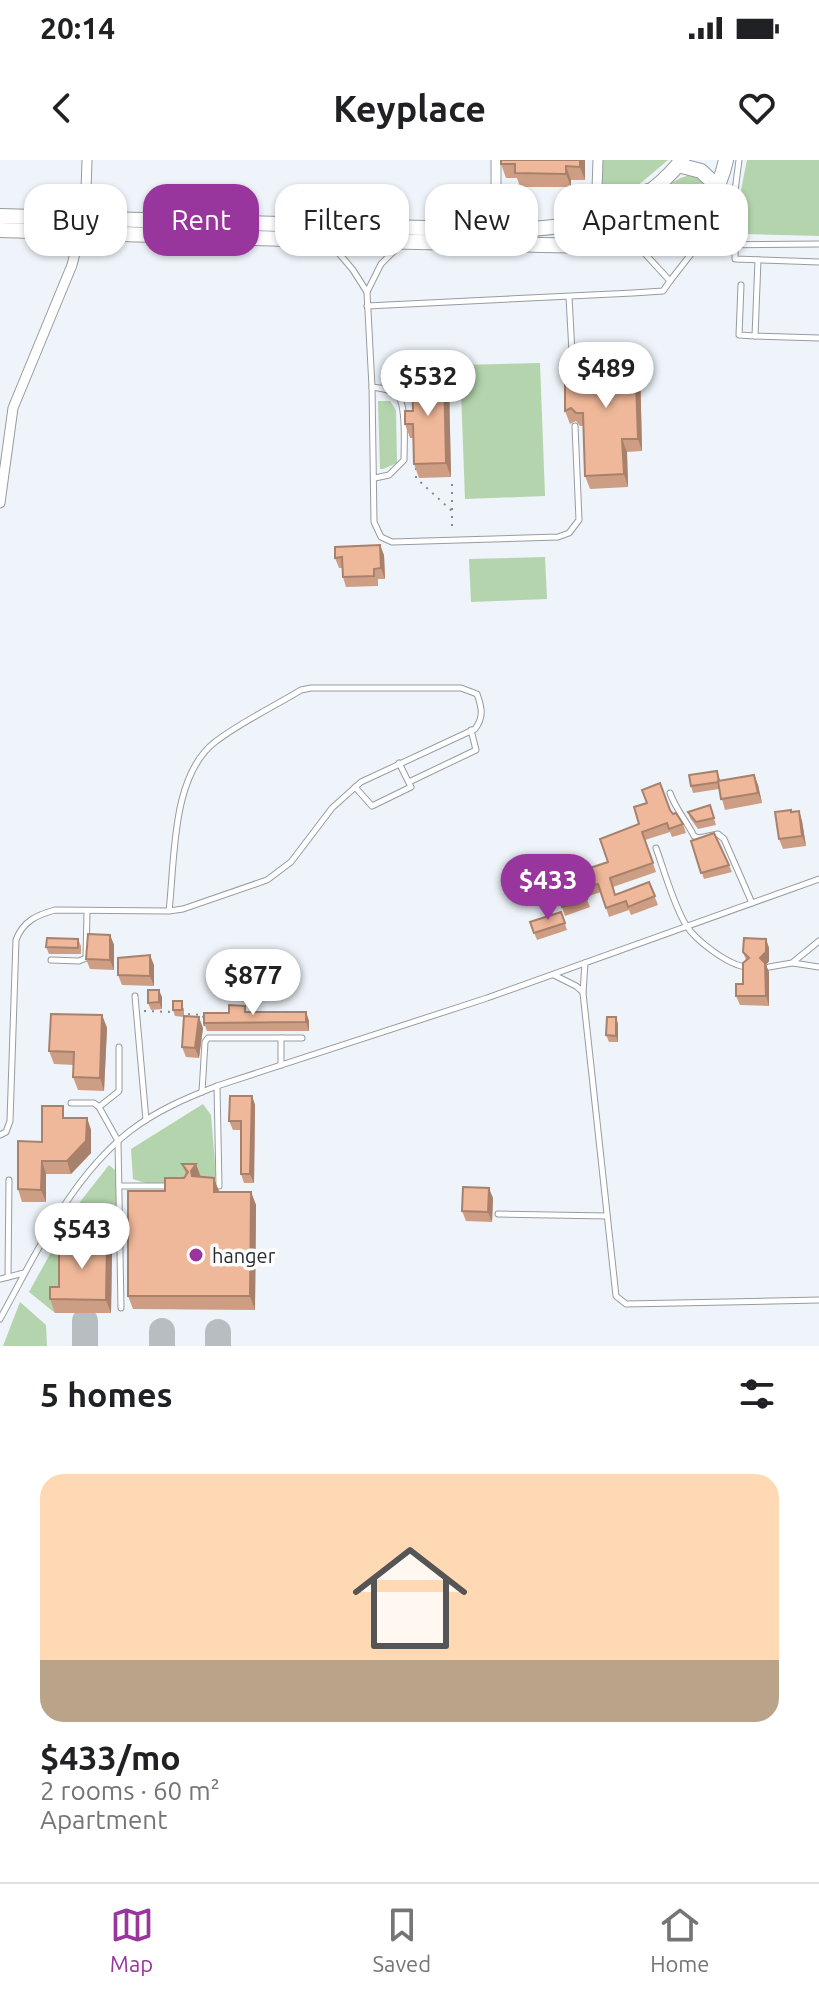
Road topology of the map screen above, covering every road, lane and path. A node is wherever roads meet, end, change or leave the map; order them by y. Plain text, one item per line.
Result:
1 (87, 160) edge
2 (496, 160) edge
3 (598, 160) edge
4 (726, 160) edge
5 (739, 160) edge
6 (680, 163) edge
7 (86, 184) edge
8 (496, 184) edge
9 (597, 184) edge
10 (656, 184) edge
11 (715, 184) edge
12 (719, 184) edge
13 (736, 184) edge
14 (0, 216) edge
15 (24, 219) edge
16 (127, 226) edge
17 (24, 229) edge
18 (127, 229) edge
19 (425, 229) edge
20 (0, 230) edge
21 (275, 237) edge
22 (409, 242) edge
23 (748, 243) edge
24 (554, 244) edge
25 (819, 244) edge
26 (75, 256) edge
27 (341, 256) edge
28 (389, 256) edge
29 (647, 256) edge
30 (689, 256) edge
31 (735, 256) edge
32 (758, 260) junction
33 (819, 262) edge
34 (670, 281) junction
35 (741, 285) dead end
36 (367, 292) junction
37 (569, 297) junction
38 (367, 306) junction
39 (755, 336) junction
40 (819, 338) edge
41 (430, 371) edge
42 (448, 381) edge
43 (372, 387) junction
44 (574, 394) edge
45 (575, 426) dead end
46 (5, 428) edge
47 (416, 465) edge
48 (2, 472) edge
49 (375, 478) junction
50 (452, 484) dead end
51 (0, 503) edge
52 (452, 511) junction
53 (452, 540) junction
54 (471, 730) junction
55 (399, 763) junction
56 (409, 782) junction
57 (355, 787) junction
58 (670, 793) dead end
59 (656, 848) dead end
60 (819, 879) edge
61 (752, 903) junction
62 (87, 911) junction
63 (169, 911) junction
64 (686, 926) junction
65 (819, 941) edge
66 (51, 960) dead end
67 (585, 963) junction
68 (792, 963) junction
69 (747, 967) edge
70 (769, 967) edge
71 (819, 967) edge
72 (553, 975) junction
73 (583, 993) junction
74 (135, 996) dead end
75 (135, 1011) junction
76 (172, 1012) edge
77 (188, 1014) edge
78 (281, 1038) junction
79 (302, 1038) dead end
80 (206, 1040) junction
81 (119, 1047) dead end
82 (281, 1065) junction
83 (217, 1086) junction
84 (202, 1092) junction
85 (71, 1103) dead end
86 (99, 1107) junction
87 (146, 1120) junction
88 (0, 1135) edge
89 (118, 1141) junction
90 (9, 1180) dead end
91 (119, 1186) junction
92 (173, 1186) edge
93 (201, 1186) edge
94 (498, 1214) dead end
95 (607, 1216) junction
96 (25, 1273) junction
97 (8, 1277) junction
98 (0, 1279) edge
99 (819, 1300) edge
100 (121, 1308) dead end
101 (0, 1319) edge

1 - 7 street
2 - 8 street
3 - 9 street
4 - 12 main road
5 - 13 lane
6 - 10 main road
6 - 11 main road
14 - 15 main road
16 - 19 main road
17 - 20 main road
18 - 21 main road
22 - 24 main road
23 - 25 lane
26 - 46 street
27 - 36 lane
28 - 36 lane
29 - 34 lane
30 - 34 lane
31 - 32 lane
32 - 33 lane
32 - 39 lane
34 - 37 lane
35 - 39 lane
36 - 38 lane
37 - 38 lane
37 - 44 lane
38 - 43 lane
39 - 40 lane
41 - 42 path
43 - 49 lane
43 - 49 lane
45 - 53 lane
46 - 48 street
47 - 52 path
48 - 51 street
49 - 53 lane
50 - 52 path
52 - 53 path
54 - 55 lane
54 - 56 lane
54 - 63 lane
55 - 56 lane
55 - 57 lane
56 - 57 lane
57 - 63 lane
58 - 61 lane
59 - 64 lane
60 - 61 lane
61 - 64 lane
62 - 63 lane
62 - 66 lane
62 - 88 lane
64 - 67 lane
64 - 69 lane
65 - 68 lane
67 - 72 lane
67 - 73 lane
68 - 70 lane
68 - 71 lane
72 - 73 lane
72 - 82 lane
73 - 95 lane
74 - 75 lane
75 - 76 path
75 - 87 lane
77 - 80 path
78 - 79 lane
78 - 80 lane
78 - 82 lane
80 - 84 lane
81 - 86 lane
82 - 83 lane
83 - 84 lane
83 - 93 lane
84 - 87 lane
85 - 86 lane
86 - 89 lane
87 - 89 lane
89 - 91 lane
89 - 96 lane
90 - 97 lane
91 - 92 lane
91 - 100 lane
94 - 95 lane
95 - 99 lane
96 - 97 lane
96 - 101 lane
97 - 98 lane

